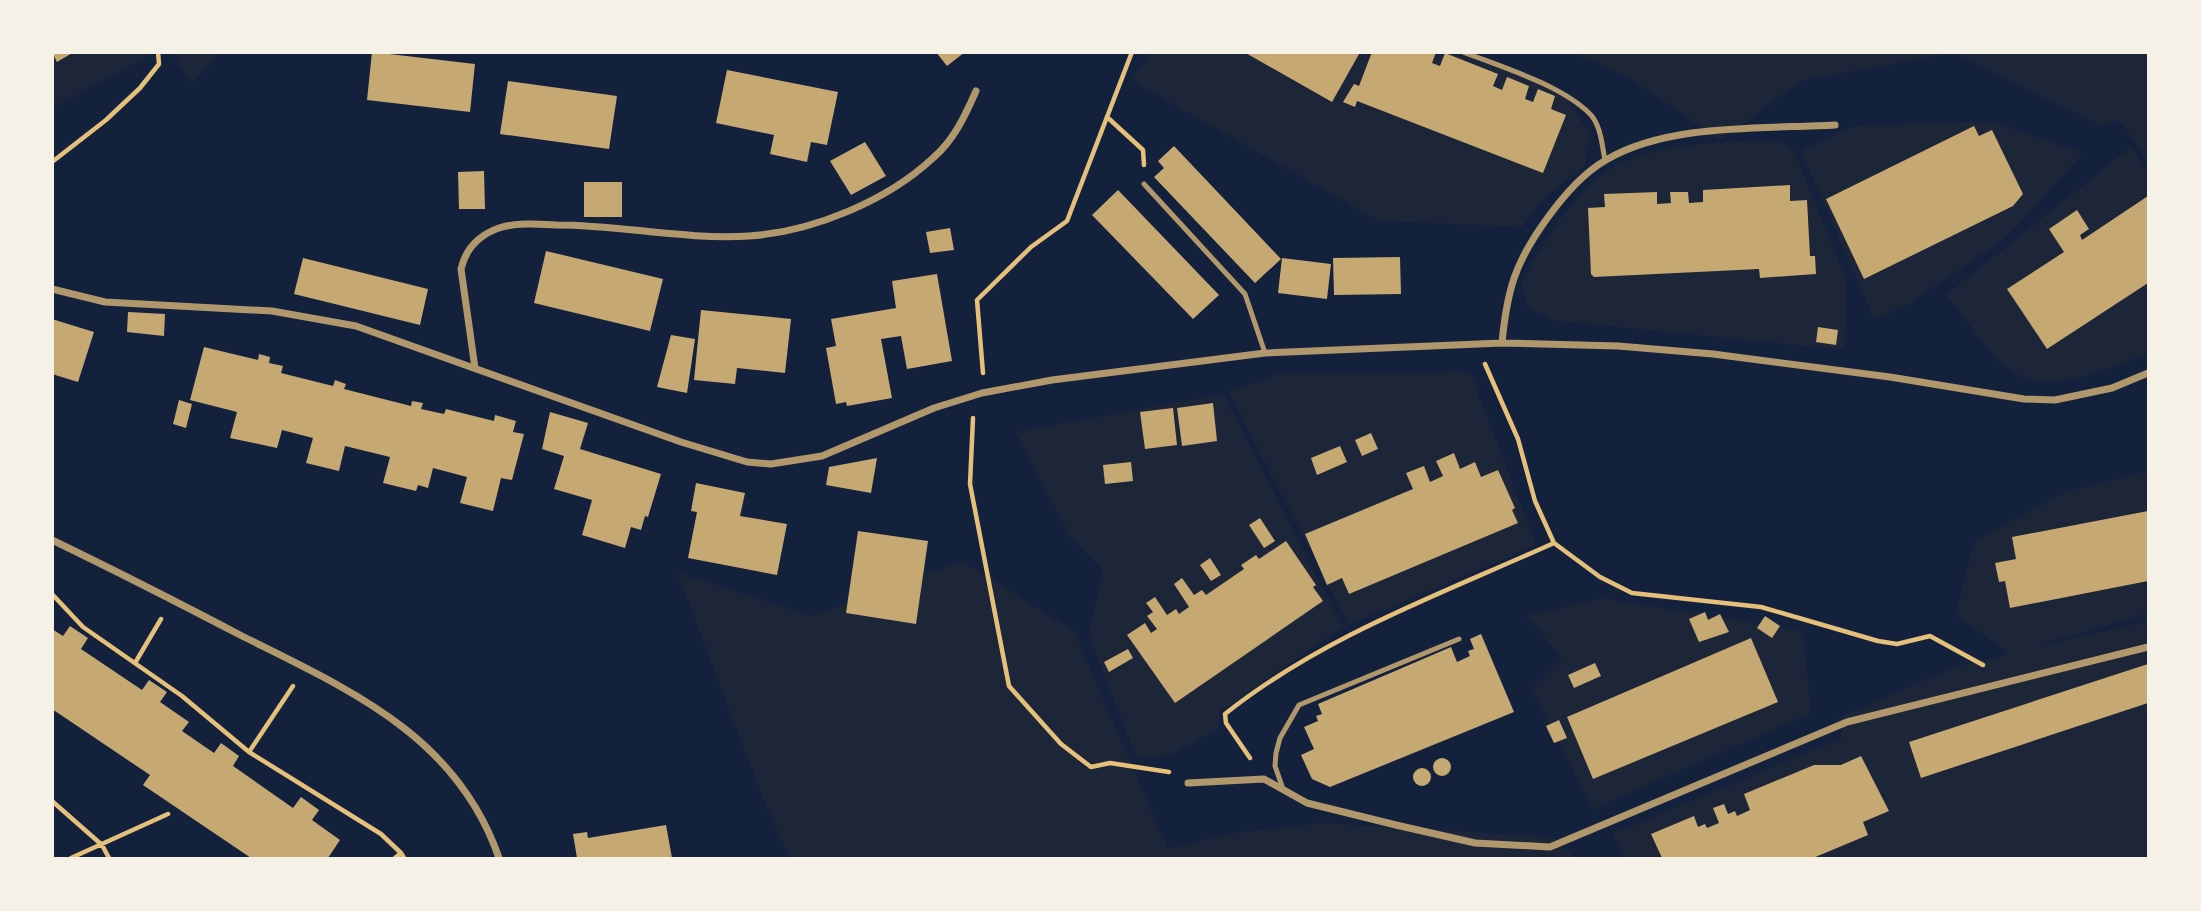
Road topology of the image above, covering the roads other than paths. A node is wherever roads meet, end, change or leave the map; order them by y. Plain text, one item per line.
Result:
1 (1463, 52) edge
2 (976, 91) dead end
3 (1835, 125) dead end
4 (1605, 160) junction
5 (1144, 184) road end
6 (52, 289) edge
7 (1502, 343) junction
8 (1265, 353) junction
9 (475, 368) junction
10 (2148, 373) edge
11 (52, 540) edge
12 (1459, 639) dead end
13 (2148, 647) edge
14 (1188, 783) road end
15 (1284, 792) junction
16 (499, 859) edge

1 - 4 lane
2 - 9 street
3 - 4 street
4 - 7 street
5 - 8 lane
6 - 9 street
7 - 8 street
7 - 10 street
8 - 9 street
11 - 16 street
12 - 15 lane
13 - 15 street
14 - 15 street

